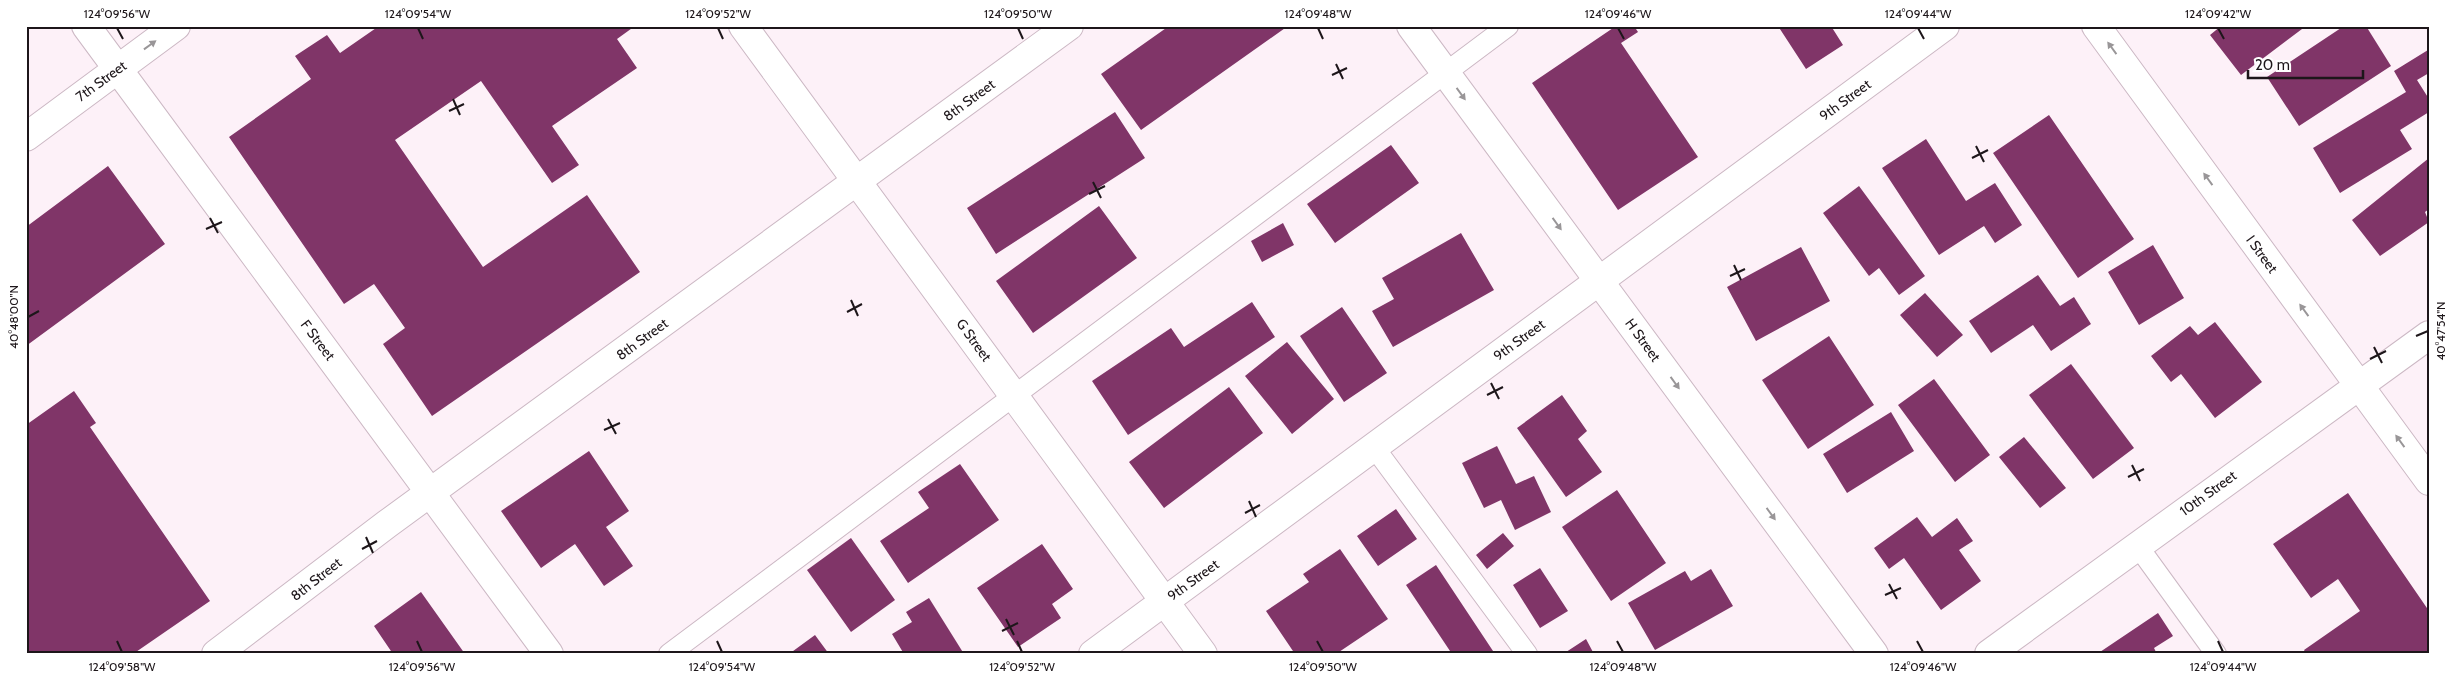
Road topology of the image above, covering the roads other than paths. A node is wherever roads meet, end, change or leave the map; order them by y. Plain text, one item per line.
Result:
1 (86, 26) edge
2 (176, 26) edge
3 (743, 26) edge
4 (1069, 26) edge
5 (1411, 26) edge
6 (1508, 26) edge
7 (1945, 26) edge
8 (2096, 26) edge
9 (117, 70) junction
10 (1445, 72) junction
11 (26, 137) edge
12 (857, 179) junction
13 (1599, 281) junction
14 (2429, 335) edge
15 (2358, 384) junction
16 (1015, 396) junction
17 (1374, 447) junction
18 (2429, 481) edge
19 (432, 493) junction
20 (2137, 545) junction
21 (1164, 601) junction
22 (216, 654) edge
23 (549, 654) edge
24 (669, 654) edge
25 (1093, 654) edge
26 (1203, 654) edge
27 (1527, 654) edge
28 (1874, 654) edge
29 (1989, 654) edge
30 (2216, 654) edge

1 - 9 street, F Street
9 -> 2 street, 7th Street
3 - 12 street, G Street
4 - 12 street, 8th Street
5 - 10 street, H Street
6 - 10 lane
7 - 13 street, 9th Street
15 -> 8 street, I Street
9 - 11 street, 7th Street
9 - 19 street, F Street
10 -> 13 street, H Street
10 - 16 lane
12 - 16 street, G Street
12 - 19 street, 8th Street
13 - 17 street, 9th Street
13 -> 28 street, H Street
14 - 15 street, 10th Street
18 -> 15 street, I Street
15 - 20 street, 10th Street
16 - 21 street, G Street
16 - 24 lane
17 - 21 street, 9th Street
17 - 27 lane
19 - 22 street, 8th Street
19 - 23 street, F Street
20 - 29 street, 10th Street
20 - 30 lane
21 - 25 street, 9th Street
21 - 26 street, G Street

